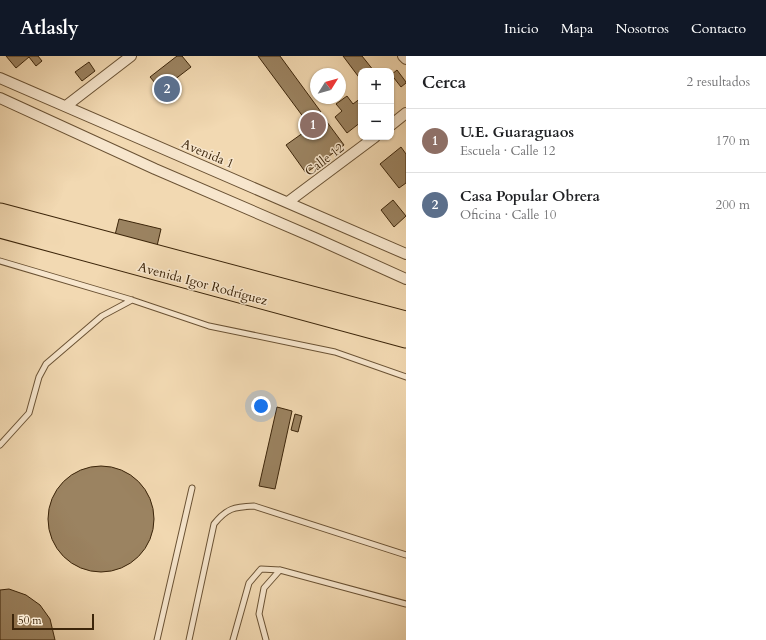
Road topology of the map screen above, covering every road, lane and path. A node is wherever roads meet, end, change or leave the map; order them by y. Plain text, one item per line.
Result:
1 (131, 56) edge
2 (403, 56) edge
3 (406, 59) edge
4 (0, 78) edge
5 (0, 98) edge
6 (66, 106) junction
7 (406, 113) edge
8 (394, 123) edge
9 (371, 140) edge
10 (288, 202) junction
11 (0, 213) edge
12 (0, 228) edge
13 (404, 251) edge
14 (0, 261) edge
15 (406, 278) edge
16 (132, 300) junction
17 (406, 321) edge
18 (406, 338) edge
19 (406, 377) edge
20 (0, 445) edge
21 (192, 488) dead end
22 (406, 555) edge
23 (280, 570) junction
24 (406, 604) edge
25 (157, 640) edge
26 (189, 640) edge
27 (233, 640) edge
28 (266, 640) edge

1 - 6 street
2 - 3 street
4 - 6 street, Avenida 1
5 - 15 street
6 - 10 street, Avenida 1
7 - 8 street
9 - 10 street, Calle 12
10 - 13 street, Avenida 1
11 - 17 highway, Avenida Igor Rodríguez
12 - 18 highway, Avenida Igor Rodríguez
14 - 16 lane
16 - 19 lane
16 - 20 lane
21 - 25 lane
22 - 26 lane
23 - 24 lane
23 - 27 lane
23 - 28 lane

